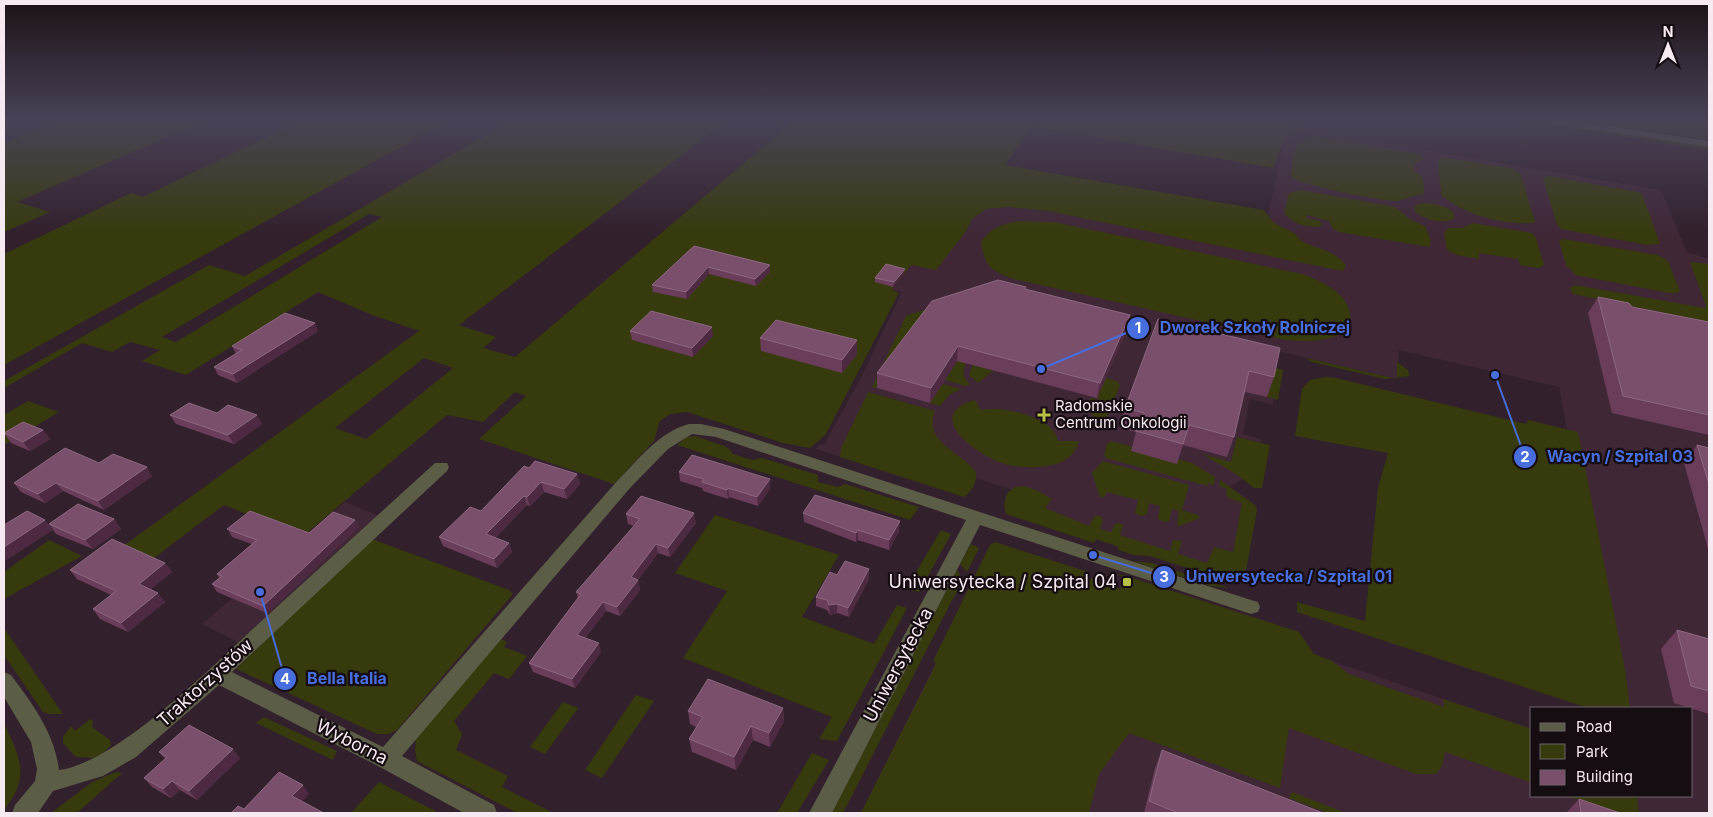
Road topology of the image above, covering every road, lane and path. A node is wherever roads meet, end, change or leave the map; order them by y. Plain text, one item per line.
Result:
1 (441, 467) dead end
2 (976, 517) junction
3 (1251, 607) dead end
4 (216, 674) junction
5 (4, 681) edge
6 (386, 759) junction
7 (46, 782) junction
8 (23, 813) edge
9 (486, 813) edge
10 (820, 813) edge

1 - 4 street, Traktorzystów
2 - 3 street
2 - 6 street
2 - 10 street, Uniwersytecka
4 - 6 street, Wyborna
4 - 7 street, Traktorzystów
5 - 7 street
6 - 9 street, Wyborna
7 - 8 street

